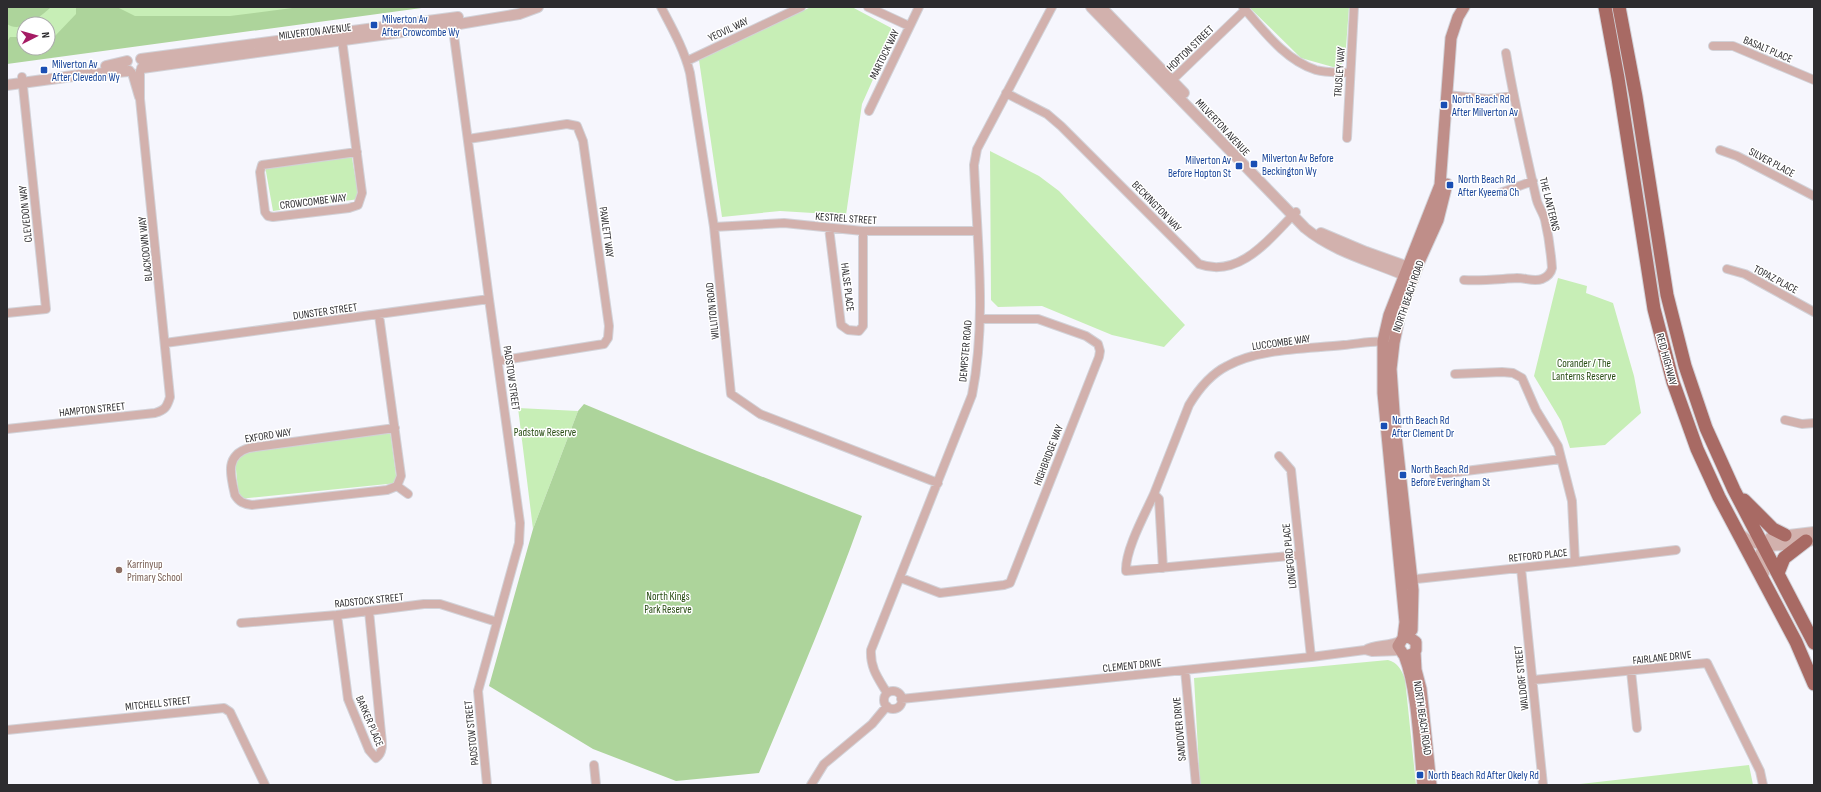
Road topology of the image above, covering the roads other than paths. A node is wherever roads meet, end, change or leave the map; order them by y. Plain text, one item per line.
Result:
1 (520, 7) edge
2 (538, 7) edge
3 (661, 7) edge
4 (801, 7) edge
5 (868, 7) edge
6 (919, 7) edge
7 (1052, 7) edge
8 (1091, 7) edge
9 (1101, 7) edge
10 (1354, 7) edge
11 (1464, 7) edge
12 (1472, 7) edge
13 (1605, 7) edge
14 (1618, 7) edge
15 (1244, 8) edge
16 (453, 21) junction
17 (909, 26) junction
18 (342, 36) junction
19 (1712, 46) dead end
20 (1506, 53) dead end
21 (687, 61) junction
22 (135, 67) junction
23 (1350, 73) junction
24 (7, 79) edge
25 (22, 80) junction
26 (1814, 80) edge
27 (1169, 82) junction
28 (7, 85) edge
29 (1006, 93) junction
30 (1450, 95) junction
31 (1513, 96) junction
32 (869, 111) dead end
33 (1347, 138) dead end
34 (468, 139) junction
35 (1720, 150) dead end
36 (357, 152) junction
37 (1533, 181) junction
38 (1500, 193) dead end
39 (1814, 196) edge
40 (1294, 214) junction
41 (714, 227) junction
42 (829, 228) junction
43 (863, 231) junction
44 (976, 231) junction
45 (1727, 269) dead end
46 (1410, 272) junction
47 (1464, 280) dead end
48 (488, 299) junction
49 (1814, 312) edge
50 (7, 313) edge
51 (379, 315) junction
52 (980, 319) junction
53 (1388, 342) junction
54 (165, 343) junction
55 (498, 361) junction
56 (1455, 374) dead end
57 (170, 397) joint
58 (1785, 420) dead end
59 (1814, 423) edge
60 (395, 428) junction
61 (7, 429) edge
62 (1279, 456) dead end
63 (1561, 459) junction
64 (1434, 475) dead end
65 (938, 483) junction
66 (397, 486) junction
67 (1734, 490) junction
68 (408, 494) dead end
69 (1154, 494) junction
70 (1738, 532) junction
71 (1785, 535) junction
72 (1811, 538) edge
73 (1766, 544) junction
74 (1676, 550) dead end
75 (1300, 555) junction
76 (1575, 562) junction
77 (1163, 568) junction
78 (1521, 568) junction
79 (1778, 573) junction
80 (901, 578) junction
81 (1406, 580) junction
82 (1767, 586) junction
83 (368, 611) junction
84 (337, 614) junction
85 (497, 622) junction
86 (242, 623) dead end
87 (1814, 643) edge
88 (1405, 647) junction
89 (1311, 657) junction
90 (1185, 670) junction
91 (1631, 671) junction
92 (1533, 680) junction
93 (1814, 684) edge
94 (888, 693) junction
95 (901, 699) junction
96 (887, 706) junction
97 (1637, 728) dead end
98 (7, 730) edge
99 (594, 765) dead end
100 (265, 785) edge
101 (487, 785) edge
102 (596, 785) edge
103 (811, 785) edge
104 (1196, 785) edge
105 (1423, 785) edge
106 (1431, 785) edge
107 (1543, 785) edge
108 (1763, 785) edge

1 - 16 street, MILVERTON AVENUE
2 - 16 street, MILVERTON AVENUE
3 - 21 street, WILLITON ROAD
4 - 21 street, YEOVIL WAY
5 - 17 street
6 - 17 street, MARTOCK WAY
7 - 29 street, DEMPSTER ROAD
8 - 27 street, MILVERTON AVENUE
9 - 27 street, MILVERTON AVENUE
10 - 23 street, TRUSLEY WAY
11 - 30 main road, NORTH BEACH ROAD
12 - 30 main road, NORTH BEACH ROAD
13 - 70 highway, REID HIGHWAY
14 - 67 highway, REID HIGHWAY
15 - 23 street
15 - 27 street, HOPTON STREET
16 - 18 street, MILVERTON AVENUE
16 - 34 street, PADSTOW STREET
17 - 32 street, MARTOCK WAY
18 - 22 street, MILVERTON AVENUE
18 - 36 street, CROWCOMBE WAY
19 - 26 street, BASALT PLACE
20 - 31 street, THE LANTERNS
21 - 41 street, WILLITON ROAD
22 - 25 street, MILVERTON AVENUE
22 - 54 street, BLACKDOWN WAY
23 - 33 street, TRUSLEY WAY
24 - 25 street, MILVERTON AVENUE
25 - 28 street, MILVERTON AVENUE
25 - 50 street, CLEVEDON WAY
27 - 40 street, MILVERTON AVENUE
29 - 40 street, BECKINGTON WAY
29 - 44 street, DEMPSTER ROAD
30 - 31 street
30 - 46 main road, NORTH BEACH ROAD
31 - 37 street, THE LANTERNS
34 - 48 street, PADSTOW STREET
34 - 55 street, PAWLETT WAY
35 - 39 street, SILVER PLACE
36 - 36 street, CROWCOMBE WAY
37 - 38 street
37 - 47 street, THE LANTERNS
40 - 46 street, MILVERTON AVENUE
41 - 42 street, KESTREL STREET
41 - 65 street, WILLITON ROAD
42 - 43 street, KESTREL STREET
42 - 43 street, HALSE PLACE
43 - 44 street, KESTREL STREET
44 - 52 street, DEMPSTER ROAD
45 - 49 street, TOPAZ PLACE
46 - 53 main road, NORTH BEACH ROAD
48 - 51 street, DUNSTER STREET
48 - 55 street, PADSTOW STREET
51 - 54 street, DUNSTER STREET
51 - 60 street
52 - 65 street, DEMPSTER ROAD
52 - 80 street, HIGHBRIDGE WAY
53 - 69 street, LUCCOMBE WAY
53 - 81 main road, NORTH BEACH ROAD
54 - 57 street, BLACKDOWN WAY
55 - 85 street, PADSTOW STREET
56 - 63 street
57 - 61 street, HAMPTON STREET
58 - 59 street
60 - 66 street
60 - 66 street, EXFORD WAY
62 - 75 street, LONGFORD PLACE
63 - 64 street
63 - 76 street
65 - 80 street, DEMPSTER ROAD
66 - 68 street
67 - 71 highway
67 - 73 highway, REID HIGHWAY
69 - 77 street
69 - 77 street, LUCCOMBE WAY
70 - 73 street
70 - 82 highway, REID HIGHWAY
71 - 72 street
71 - 73 street
72 - 73 street
72 - 79 highway
73 - 79 highway, REID HIGHWAY
73 - 82 street
74 - 76 street, RETFORD PLACE
75 - 77 street, LUCCOMBE WAY
75 - 89 street, LONGFORD PLACE
76 - 78 street, RETFORD PLACE
78 - 81 street, RETFORD PLACE
78 - 92 street, WALDORF STREET
79 - 87 highway, REID HIGHWAY
80 - 94 street, DEMPSTER ROAD
81 - 88 main road, NORTH BEACH ROAD
81 - 88 main road, NORTH BEACH ROAD
82 - 93 highway, REID HIGHWAY
83 - 84 street, RADSTOCK STREET
83 - 84 street, BARKER PLACE
83 - 85 street, RADSTOCK STREET
84 - 86 street, RADSTOCK STREET
85 - 101 street, PADSTOW STREET
88 - 89 street, CLEMENT DRIVE
88 - 105 main road, NORTH BEACH ROAD
88 - 106 main road, NORTH BEACH ROAD
89 - 90 street, CLEMENT DRIVE
90 - 95 street, CLEMENT DRIVE
90 - 104 street, SANDOVER DRIVE
91 - 92 street, FAIRLANE DRIVE
91 - 97 street
91 - 108 street, FAIRLANE DRIVE
92 - 107 street, WALDORF STREET
94 - 95 street
94 - 96 street
95 - 96 street, CLEMENT DRIVE
96 - 103 street, CLEMENT DRIVE
98 - 100 street, MITCHELL STREET
99 - 102 street

